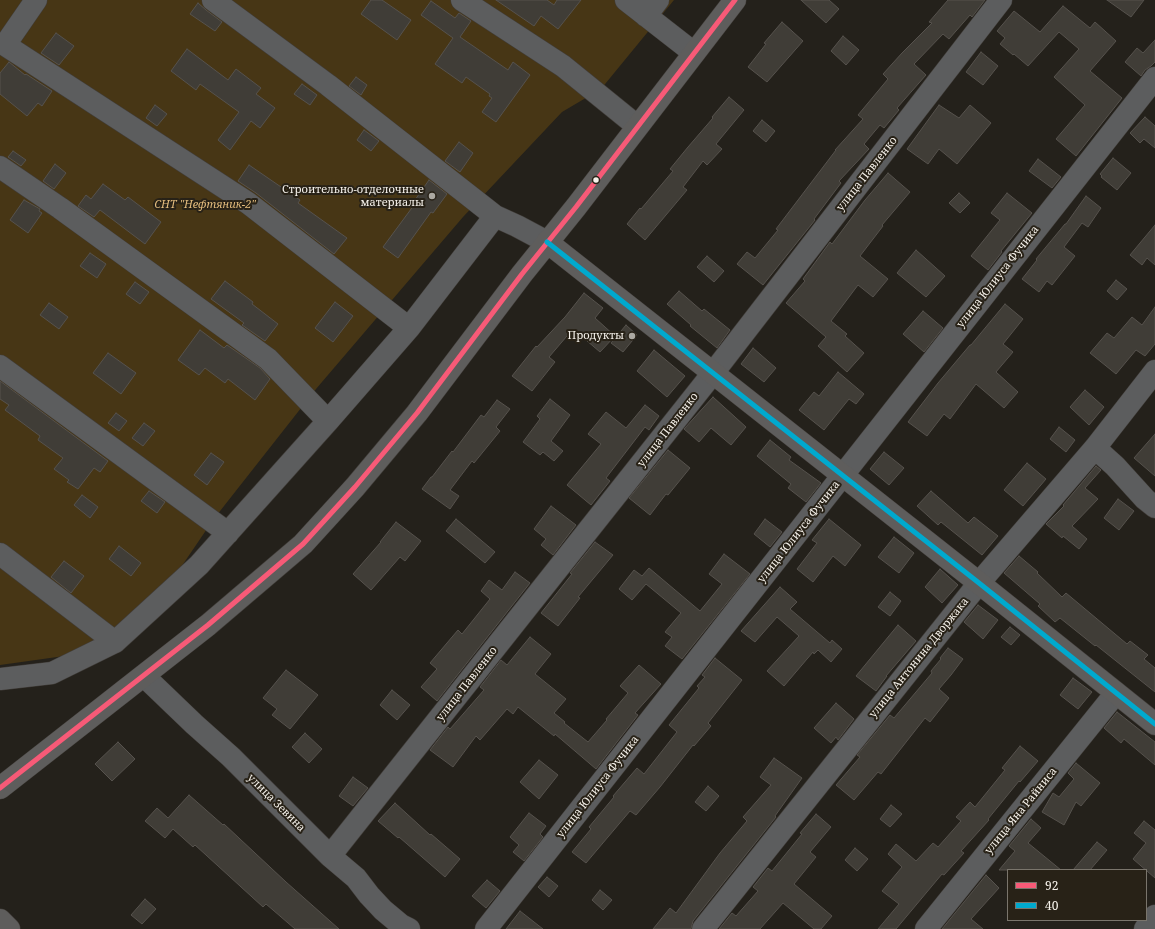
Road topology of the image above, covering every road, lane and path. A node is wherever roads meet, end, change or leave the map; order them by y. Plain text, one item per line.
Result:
1 (36, 0) edge
2 (213, 0) edge
3 (462, 0) edge
4 (626, 0) edge
5 (735, 0) edge
6 (1002, 0) edge
7 (652, 8) edge
8 (694, 53) junction
9 (1155, 78) edge
10 (637, 126) junction
11 (0, 167) edge
12 (495, 216) junction
13 (547, 242) junction
14 (409, 328) junction
15 (0, 366) edge
16 (1155, 371) edge
17 (714, 373) junction
18 (328, 421) junction
19 (1095, 448) junction
20 (844, 476) junction
21 (1155, 507) edge
22 (228, 533) junction
23 (0, 554) edge
24 (979, 583) junction
25 (116, 642) junction
26 (144, 676) junction
27 (0, 679) edge
28 (1116, 693) junction
29 (1154, 720) edge
30 (0, 788) edge
31 (330, 856) junction
32 (1155, 916) edge
33 (0, 920) edge
34 (9, 929) edge
35 (409, 929) edge
36 (486, 929) edge
37 (703, 929) edge
38 (926, 929) edge
39 (1145, 929) edge

1 - 14 street
2 - 12 street
3 - 10 street
4 - 7 street
5 - 8 main road
6 - 17 street, улица Павленко
7 - 8 street
8 - 10 main road
9 - 20 street, улица Юлиуса Фучика
10 - 13 main road
11 - 18 street
12 - 13 street
12 - 14 street
13 - 17 main road
13 - 26 main road
14 - 18 street
15 - 22 street
16 - 19 street, улица Антонина Дворжака
17 - 20 main road
17 - 31 street, улица Павленко
18 - 22 street
19 - 21 street
19 - 24 street, улица Антонина Дворжака
20 - 24 main road
20 - 36 street, улица Юлиуса Фучика
22 - 25 street
23 - 25 street
24 - 28 main road
24 - 37 street, улица Антонина Дворжака
25 - 27 street
26 - 30 main road
26 - 31 street, улица Зевина
28 - 29 main road
28 - 38 street, улица Яна Райниса
31 - 35 street, улица Зевина
32 - 39 street
33 - 34 main road

